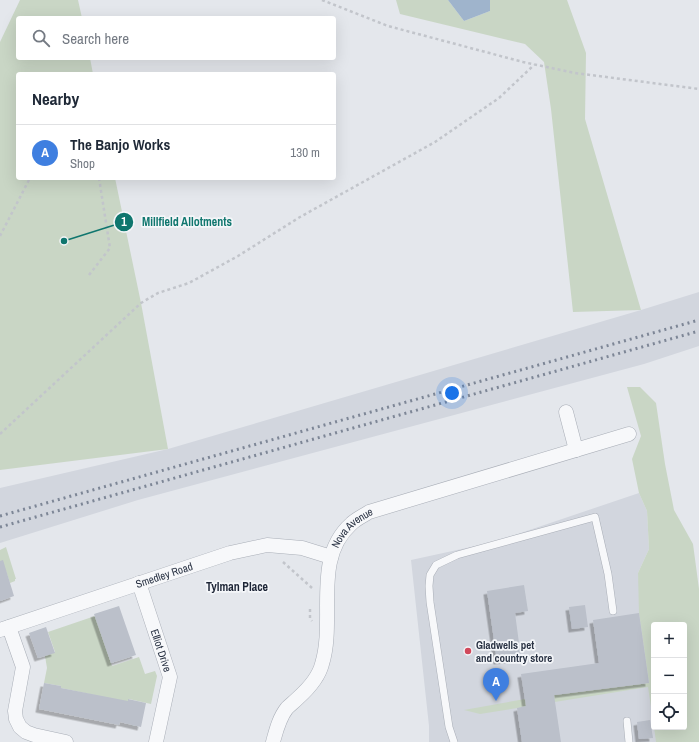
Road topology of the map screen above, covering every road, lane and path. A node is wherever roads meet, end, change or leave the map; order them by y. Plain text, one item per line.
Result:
1 (322, 0) edge
2 (534, 65) junction
3 (699, 89) edge
4 (29, 180) edge
5 (99, 180) edge
6 (0, 236) edge
7 (89, 275) dead end
8 (566, 412) dead end
9 (0, 434) edge
10 (630, 434) dead end
11 (576, 450) junction
12 (286, 546) junction
13 (331, 557) junction
14 (139, 583) junction
15 (311, 595) dead end
16 (311, 603) dead end
17 (613, 611) dead end
18 (5, 628) edge
19 (327, 633) junction
20 (627, 721) dead end
21 (66, 742) edge
22 (156, 742) edge
23 (273, 742) edge
24 (454, 742) edge
25 (629, 742) edge

1 - 2 path
2 - 3 path
2 - 9 path
4 - 6 path
5 - 7 path
8 - 11 street
10 - 11 street, Nova Avenue
11 - 13 street, Nova Avenue
12 - 13 street, Smedley Road
12 - 14 street, Smedley Road
12 - 15 path
13 - 19 street, Nova Avenue
14 - 18 street, Smedley Road
14 - 22 street, Elliot Drive
16 - 19 path
17 - 24 lane
18 - 21 street
19 - 23 street, Nova Avenue
20 - 25 lane

